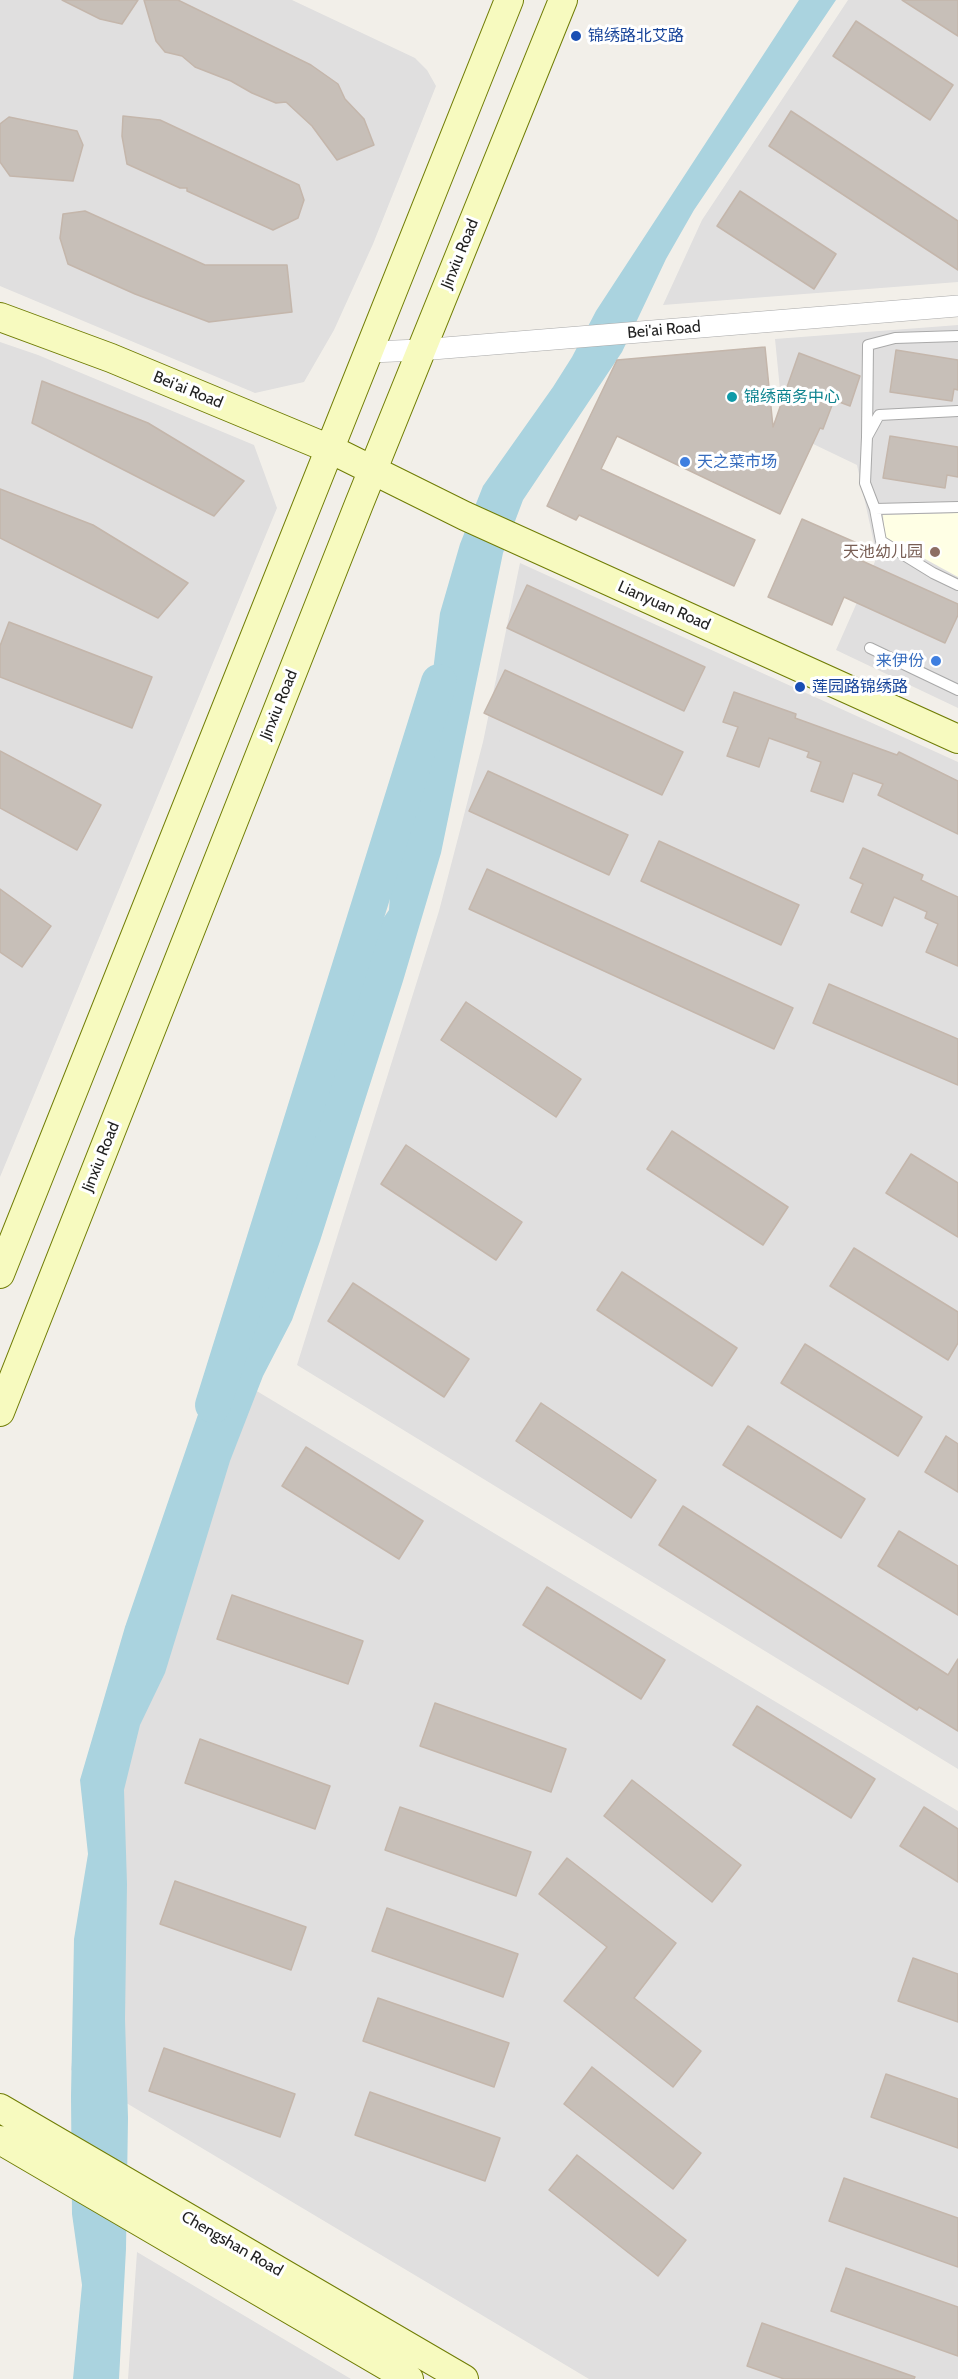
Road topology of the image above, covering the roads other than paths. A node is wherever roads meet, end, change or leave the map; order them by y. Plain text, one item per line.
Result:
1 (509, 0) edge
2 (562, 0) edge
3 (958, 306) edge
4 (0, 317) edge
5 (958, 336) edge
6 (420, 350) junction
7 (370, 352) junction
8 (958, 411) edge
9 (867, 437) junction
10 (330, 449) junction
11 (373, 469) junction
12 (958, 507) edge
13 (875, 509) junction
14 (958, 585) edge
15 (870, 648) dead end
16 (958, 690) edge
17 (958, 739) edge
18 (0, 1274) edge
19 (0, 1412) edge
20 (3, 2126) edge
21 (409, 2379) edge
22 (464, 2379) edge

1 - 7 main road
2 - 6 main road, Jinxiu Road
3 - 6 street, Bei'ai Road
4 - 10 main road, Bei'ai Road
5 - 9 lane
6 - 7 street, Bei'ai Road
6 - 11 main road, Jinxiu Road
7 - 10 main road
8 - 9 lane
9 - 13 lane
10 - 11 main road, Bei'ai Road
10 - 18 main road
11 - 17 main road, Lianyuan Road
11 - 19 main road, Jinxiu Road
12 - 13 lane
13 - 14 lane
15 - 16 lane
20 - 21 main road, Chengshan Road
20 - 22 main road, Chengshan Road

